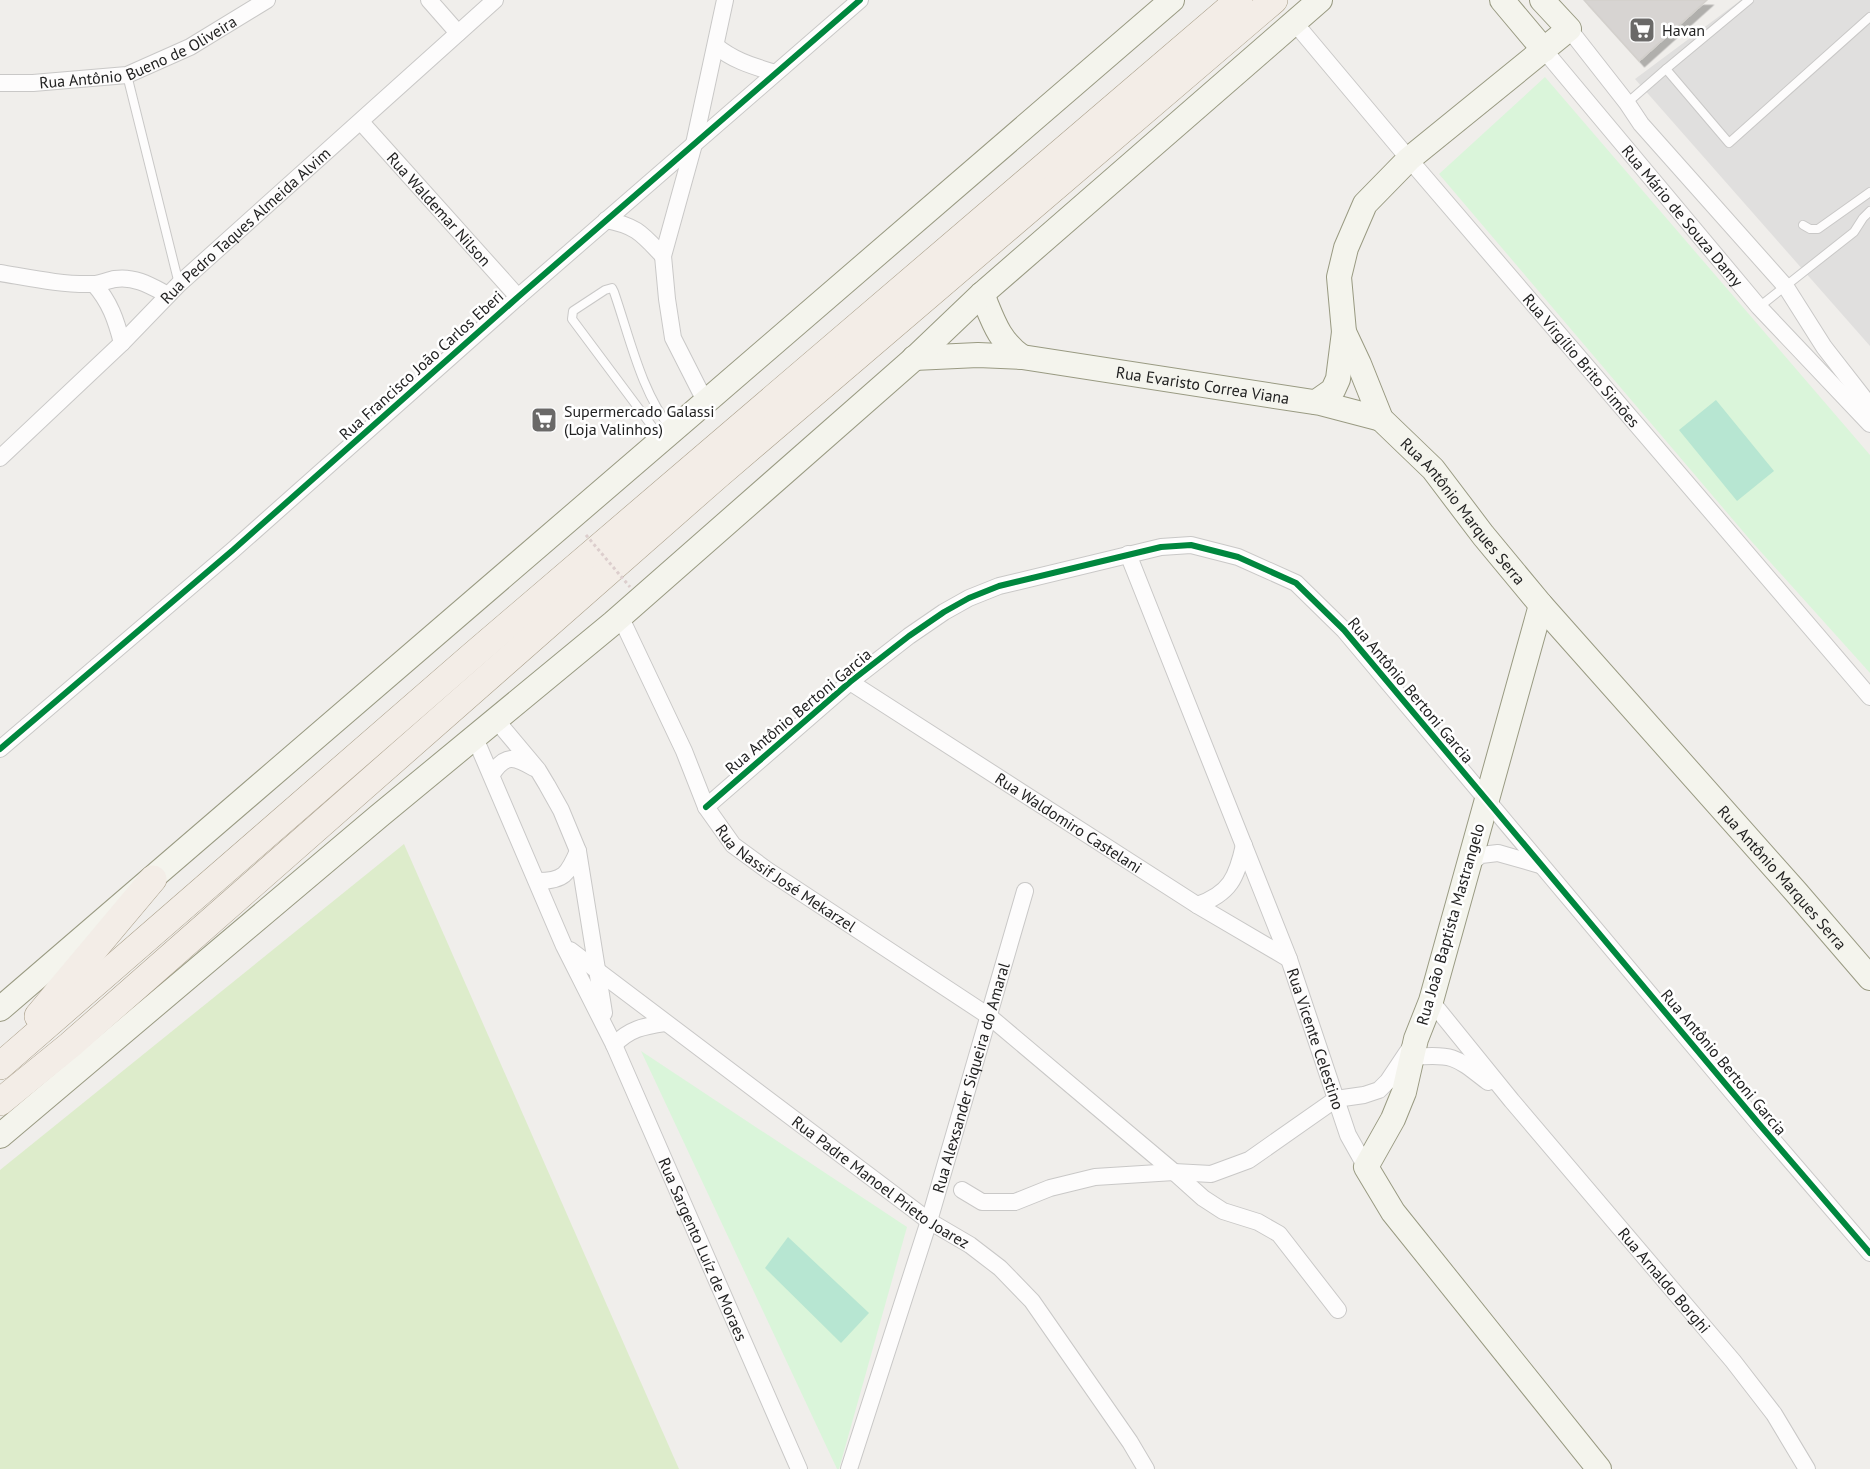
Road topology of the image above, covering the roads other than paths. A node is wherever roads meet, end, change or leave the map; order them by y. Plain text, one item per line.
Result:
1 (267, 0) edge
2 (429, 0) edge
3 (495, 0) edge
4 (725, 0) edge
5 (860, 0) edge
6 (1172, 0) edge
7 (1239, 0) edge
8 (1274, 0) edge
9 (1320, 0) edge
10 (1502, 0) edge
11 (1749, 0) edge
12 (1545, 3) edge
13 (1870, 17) edge
14 (1294, 22) junction
15 (1569, 29) junction
16 (458, 33) junction
17 (716, 46) junction
18 (1544, 50) junction
19 (1666, 69) junction
20 (775, 73) junction
21 (127, 75) junction
22 (0, 83) edge
23 (1628, 103) junction
24 (361, 122) junction
25 (694, 144) junction
26 (1630, 150) junction
27 (1409, 159) junction
28 (1870, 192) edge
29 (1870, 211) edge
30 (1863, 218) junction
31 (606, 220) junction
32 (1803, 225) dead end
33 (1870, 226) edge
34 (663, 256) junction
35 (0, 273) edge
36 (94, 284) junction
37 (1786, 287) junction
38 (174, 290) junction
39 (982, 294) junction
40 (518, 297) junction
41 (1759, 307) junction
42 (1344, 332) junction
43 (122, 343) junction
44 (1022, 357) junction
45 (914, 358) junction
46 (705, 401) junction
47 (1316, 402) junction
48 (1870, 406) edge
49 (1381, 419) junction
50 (1870, 424) edge
51 (667, 435) junction
52 (0, 458) edge
53 (1128, 554) junction
54 (1541, 605) junction
55 (620, 616) junction
56 (850, 682) junction
57 (1870, 696) edge
58 (496, 720) junction
59 (475, 738) junction
60 (0, 749) edge
61 (538, 770) junction
62 (492, 774) junction
63 (1486, 800) junction
64 (706, 807) junction
65 (1244, 845) junction
66 (578, 851) junction
67 (1540, 865) junction
68 (1467, 866) junction
69 (153, 879) junction
70 (538, 881) junction
71 (1025, 891) dead end
72 (1197, 905) junction
73 (564, 946) junction
74 (1289, 958) junction
75 (598, 973) junction
76 (1870, 978) edge
77 (1431, 1000) junction
78 (0, 1009) edge
79 (990, 1017) junction
80 (665, 1023) junction
81 (606, 1029) junction
82 (614, 1045) junction
83 (1414, 1048) junction
84 (0, 1057) edge
85 (0, 1066) edge
86 (1336, 1099) junction
87 (1512, 1101) junction
88 (0, 1102) edge
89 (0, 1136) edge
90 (1366, 1167) junction
91 (1174, 1172) junction
92 (962, 1190) dead end
93 (929, 1221) junction
94 (1870, 1253) edge
95 (1338, 1310) dead end
96 (799, 1469) edge
97 (849, 1469) edge
98 (1146, 1469) edge
99 (1599, 1469) edge
100 (1806, 1469) edge

1 - 21 street, Rua Antônio Bueno de Oliveira
2 - 16 street
3 - 16 street, Rua Pedro Taques Almeida Alvim
4 - 17 street
5 - 20 street, Rua Francisco João Carlos Eberi
6 - 46 main road
7 - 85 main road
8 - 88 main road
9 - 14 main road
10 - 18 main road, Rua Mário de Souza Damy
11 - 19 lane
12 - 15 main road, Rua Mário de Souza Damy
13 - 19 lane
14 - 27 street, Rua Virgílio Brito Simões
14 - 39 main road
15 - 18 main road, Rua Antônio Marques Serra
15 - 23 street, Rua Mário de Souza Damy
16 - 24 street, Rua Pedro Taques Almeida Alvim
17 - 20 street
17 - 25 street
18 - 26 street, Rua Mário de Souza Damy
18 - 27 main road, Rua Antônio Marques Serra
19 - 23 lane
20 - 25 street, Rua Francisco João Carlos Eberi
21 - 22 street, Rua Antônio Bueno de Oliveira
21 - 38 lane
23 - 26 street
23 - 37 street, Rua Mário de Souza Damy
24 - 38 street, Rua Pedro Taques Almeida Alvim
24 - 40 street, Rua Waldemar Nilson
25 - 31 street, Rua Francisco João Carlos Eberi
25 - 34 street
26 - 41 street, Rua Mário de Souza Damy
27 - 42 main road, Rua Antônio Marques Serra
27 - 57 street, Rua Virgílio Brito Simões
28 - 32 lane
29 - 30 lane
30 - 33 lane
30 - 37 lane
31 - 34 street
31 - 40 street, Rua Francisco João Carlos Eberi
34 - 46 street
35 - 36 street
36 - 38 street
36 - 43 street
37 - 41 lane
37 - 48 street, Rua Mário de Souza Damy
38 - 43 street, Rua Pedro Taques Almeida Alvim
39 - 44 main road
39 - 45 main road
40 - 60 street, Rua Francisco João Carlos Eberi
41 - 50 street, Rua Mário de Souza Damy
42 - 47 main road
42 - 49 main road, Rua Antônio Marques Serra
43 - 52 street, Rua Pedro Taques Almeida Alvim
44 - 45 main road, Rua Evaristo Correa Viana
44 - 47 main road, Rua Evaristo Correa Viana
45 - 55 main road
46 - 51 main road
47 - 49 main road, Rua Evaristo Correa Viana
49 - 54 main road, Rua Antônio Marques Serra
51 - 51 lane
51 - 69 main road
53 - 56 street, Rua Antônio Bertoni Garcia
53 - 63 street, Rua Antônio Bertoni Garcia
53 - 65 street, Rua Vicente Celestino
54 - 63 main road, Rua João Baptista Mastrangelo
54 - 76 main road, Rua Antônio Marques Serra
55 - 58 main road
55 - 64 street, Rua Nassif José Mekarzel
56 - 64 street, Rua Antônio Bertoni Garcia
56 - 72 street, Rua Waldomiro Castelani
58 - 59 main road
58 - 61 street, Rua Sargento Luíz de Moraes
59 - 62 street, Rua Sargento Luíz de Moraes
59 - 89 main road
61 - 62 street
61 - 66 street, Rua Sargento Luíz de Moraes
62 - 70 street, Rua Sargento Luíz de Moraes
63 - 67 street, Rua Antônio Bertoni Garcia
63 - 68 main road, Rua João Baptista Mastrangelo
64 - 79 street, Rua Nassif José Mekarzel
65 - 72 street
65 - 74 street, Rua Vicente Celestino
66 - 70 street
66 - 75 street, Rua Sargento Luíz de Moraes
67 - 68 street
67 - 94 street, Rua Antônio Bertoni Garcia
68 - 77 main road, Rua João Baptista Mastrangelo
69 - 78 main road
69 - 84 main road
70 - 73 street, Rua Sargento Luíz de Moraes
71 - 79 street, Rua Alexsander Siqueira do Amaral
72 - 74 street, Rua Waldomiro Castelani
73 - 75 street, Rua Padre Manoel Prieto Joarez
73 - 81 street, Rua Sargento Luíz de Moraes
74 - 86 street, Rua Vicente Celestino
75 - 80 street, Rua Padre Manoel Prieto Joarez
75 - 81 street, Rua Sargento Luíz de Moraes
77 - 83 main road, Rua João Baptista Mastrangelo
77 - 87 street, Rua Arnaldo Borghi
79 - 91 street, Rua Nassif José Mekarzel
79 - 93 street, Rua Alexsander Siqueira do Amaral
80 - 82 street
80 - 93 street, Rua Padre Manoel Prieto Joarez
81 - 82 street, Rua Sargento Luíz de Moraes
82 - 96 street, Rua Sargento Luíz de Moraes
83 - 86 street
83 - 87 street, Rua Arnaldo Borghi
83 - 90 main road, Rua João Baptista Mastrangelo
86 - 90 street, Rua Vicente Celestino
86 - 91 street
87 - 100 street, Rua Arnaldo Borghi
90 - 99 main road, Rua Vicente Celestino
91 - 92 street
91 - 95 street, Rua Nassif José Mekarzel
93 - 97 street, Rua Alexsander Siqueira do Amaral
93 - 98 street, Rua Padre Manoel Prieto Joarez

